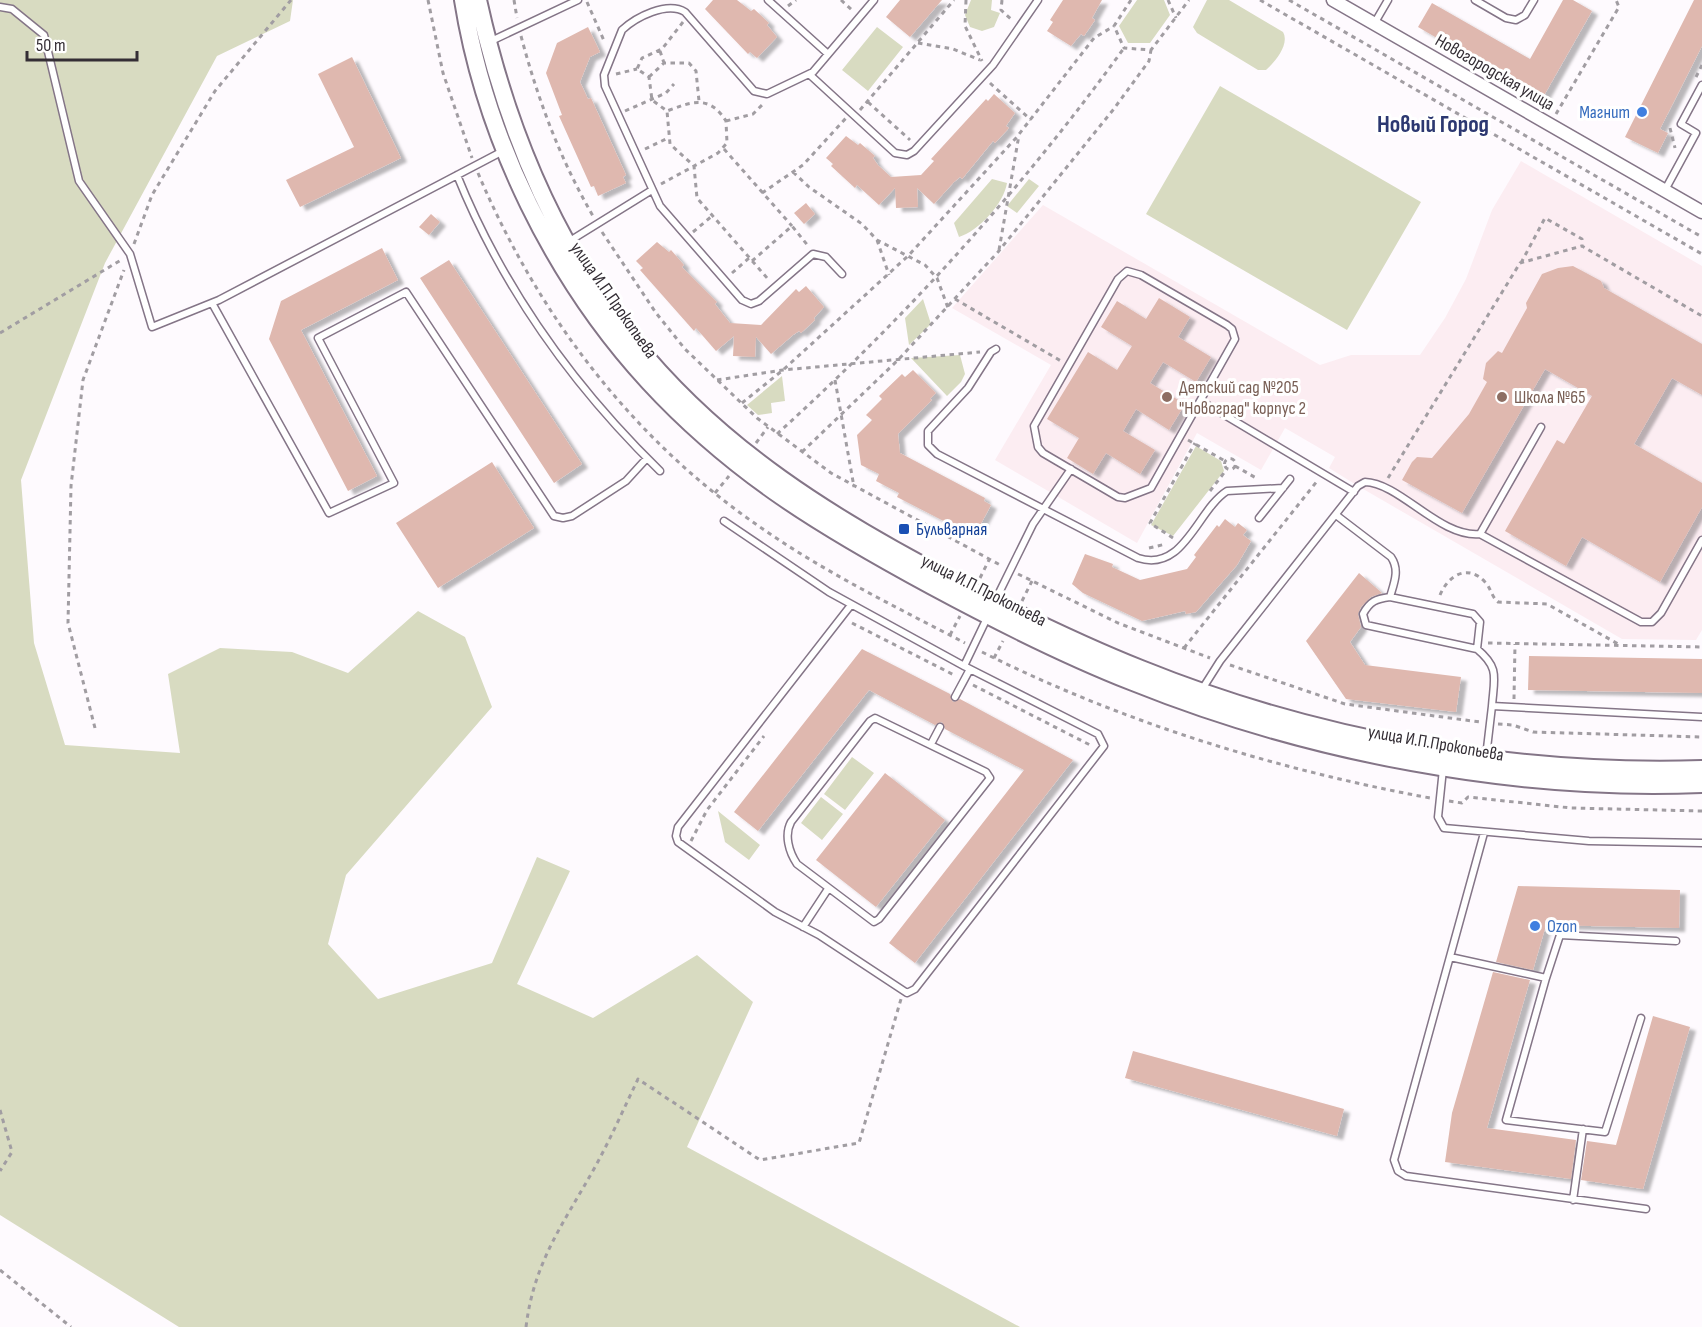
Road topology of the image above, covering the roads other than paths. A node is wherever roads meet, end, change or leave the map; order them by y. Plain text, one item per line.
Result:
1 (463, 0) edge
2 (478, 0) edge
3 (578, 0) edge
4 (768, 0) edge
5 (874, 0) edge
6 (1038, 0) edge
7 (1333, 0) edge
8 (1388, 0) edge
9 (1475, 0) edge
10 (1534, 0) edge
11 (0, 7) edge
12 (1374, 24) junction
13 (480, 46) junction
14 (828, 54) junction
15 (809, 74) junction
16 (1702, 85) edge
17 (505, 150) junction
18 (457, 175) junction
19 (651, 190) junction
20 (1665, 190) junction
21 (1702, 212) edge
22 (561, 247) junction
23 (842, 274) dead end
24 (212, 303) junction
25 (993, 350) road end
26 (1201, 401) junction
27 (1540, 427) dead end
28 (646, 458) junction
29 (1071, 469) junction
30 (660, 471) dead end
31 (1290, 479) dead end
32 (1283, 488) junction
33 (1354, 492) junction
34 (1044, 510) junction
35 (1336, 514) junction
36 (1259, 518) dead end
37 (724, 521) dead end
38 (1480, 534) junction
39 (1702, 540) edge
40 (1390, 597) junction
41 (851, 605) junction
42 (991, 609) junction
43 (1477, 646) junction
44 (967, 667) junction
45 (955, 697) dead end
46 (1198, 698) junction
47 (1492, 706) junction
48 (1702, 717) edge
49 (940, 727) dead end
50 (931, 744) junction
51 (1444, 760) junction
52 (1485, 765) junction
53 (1702, 769) edge
54 (1702, 784) edge
55 (1484, 832) junction
56 (1702, 843) edge
57 (828, 889) junction
58 (803, 927) junction
59 (1676, 941) dead end
60 (1450, 957) junction
61 (1546, 978) junction
62 (1641, 1018) dead end
63 (1583, 1129) junction
64 (1573, 1200) junction
65 (1646, 1209) dead end

1 - 13 street, улица И.П.Прокопьева
2 - 13 street, улица И.П.Прокопьева
3 - 13 lane
4 - 14 lane
5 - 14 lane
6 - 15 lane
7 - 12 street, Новогородская улица
8 - 12 lane
9 - 10 lane
11 - 24 lane
12 - 20 street, Новогородская улица
13 - 17 street, улица И.П.Прокопьева
13 - 22 street, улица И.П.Прокопьева
14 - 15 lane
15 - 19 lane
16 - 20 lane
17 - 18 lane
17 - 22 street, улица И.П.Прокопьева
18 - 24 lane
18 - 28 lane
19 - 22 lane
19 - 23 lane
20 - 21 street, Новогородская улица
22 - 42 street, улица И.П.Прокопьева
24 - 28 lane
25 - 34 lane
26 - 29 lane
26 - 29 lane
26 - 33 lane
27 - 38 lane
28 - 30 lane
29 - 34 lane
31 - 32 lane
32 - 34 lane
32 - 36 lane
33 - 35 lane
33 - 38 lane
34 - 42 lane
35 - 40 lane
35 - 46 lane
37 - 41 lane
38 - 39 lane
40 - 43 lane
40 - 43 lane
41 - 44 lane
41 - 58 lane
42 - 44 lane
42 - 46 street, улица И.П.Прокопьева
43 - 47 lane
44 - 45 lane
44 - 58 lane
46 - 51 street, улица И.П.Прокопьева
47 - 48 lane
47 - 52 lane
49 - 50 lane
50 - 57 lane
50 - 57 lane
51 - 52 street, улица И.П.Прокопьева
51 - 55 lane
52 - 53 street, улица И.П.Прокопьева
52 - 54 street, улица И.П.Прокопьева
55 - 56 lane
55 - 60 lane
57 - 58 lane
59 - 61 lane
60 - 61 lane
60 - 64 lane
61 - 63 lane
62 - 63 lane
63 - 64 lane
64 - 65 lane

